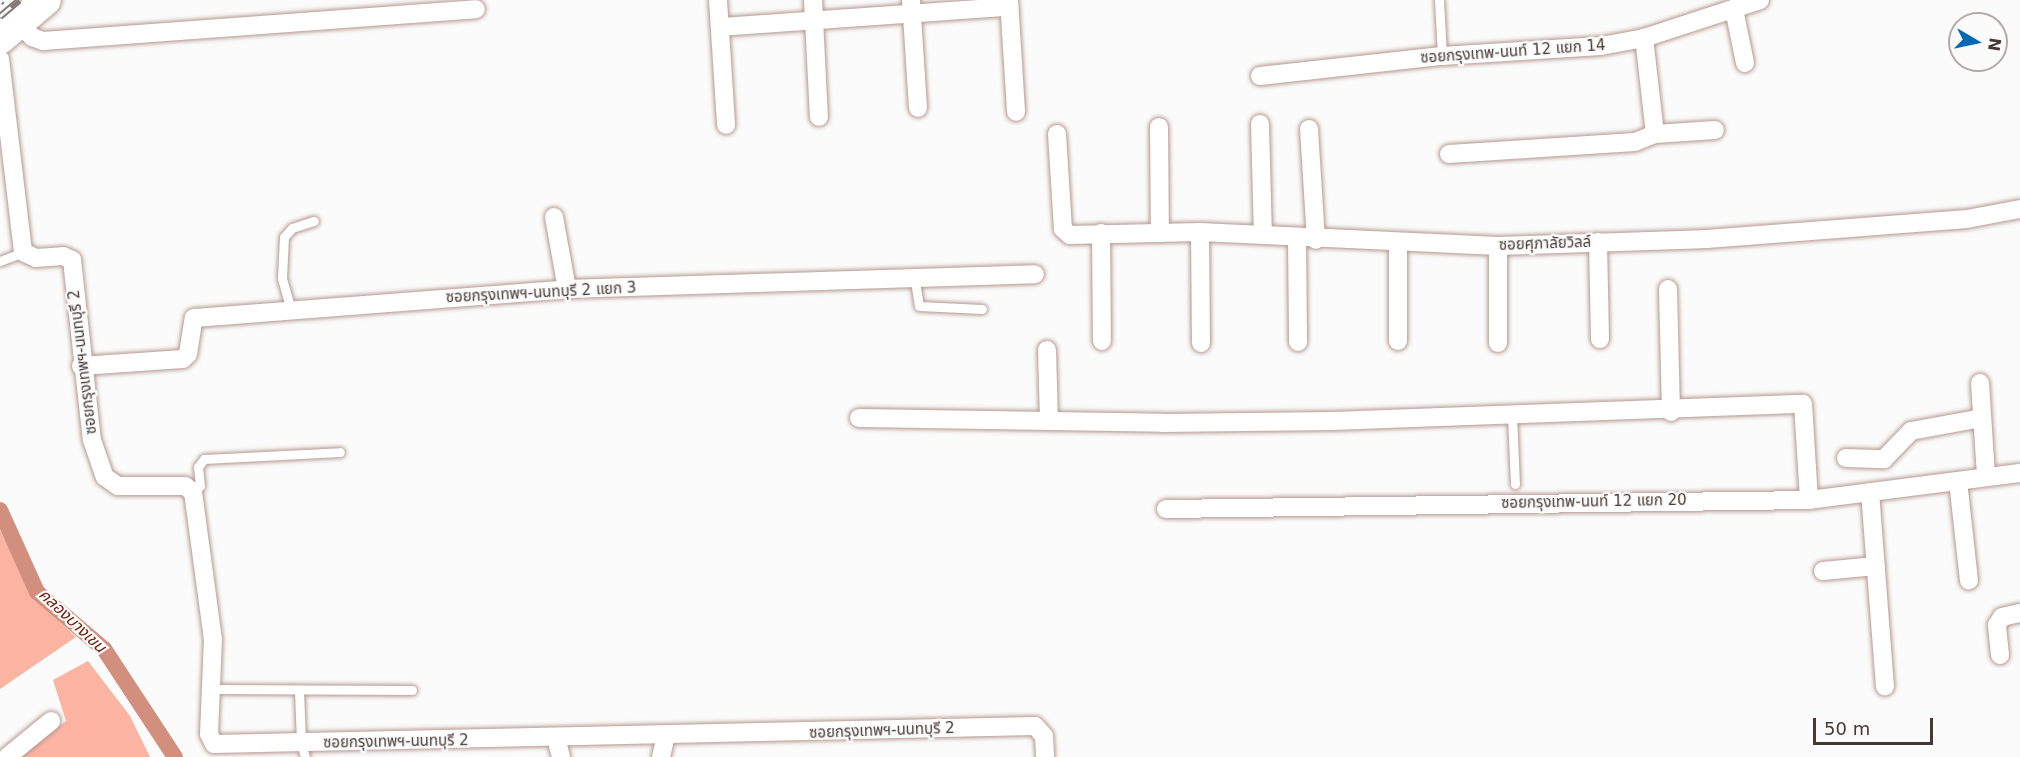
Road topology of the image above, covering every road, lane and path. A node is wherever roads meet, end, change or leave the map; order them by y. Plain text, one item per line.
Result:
1 (46, 0) edge
2 (718, 0) edge
3 (813, 0) edge
4 (1439, 0) edge
5 (1760, 0) edge
6 (1009, 4) edge
7 (912, 7) edge
8 (476, 9) dead end
9 (1734, 9) junction
10 (814, 21) junction
11 (720, 27) junction
12 (10, 31) edge
13 (1644, 38) junction
14 (1442, 56) junction
15 (0, 59) edge
16 (1745, 63) dead end
17 (1260, 76) dead end
18 (918, 108) dead end
19 (1016, 112) dead end
20 (819, 117) dead end
21 (1260, 124) dead end
22 (726, 125) dead end
23 (1159, 127) dead end
24 (1309, 129) dead end
25 (1715, 130) dead end
26 (1057, 134) dead end
27 (1655, 134) junction
28 (1449, 154) dead end
29 (2020, 209) edge
30 (554, 218) dead end
31 (314, 221) dead end
32 (1200, 232) junction
33 (1101, 233) junction
34 (1160, 233) junction
35 (1263, 235) junction
36 (1297, 239) junction
37 (1316, 240) junction
38 (1398, 242) junction
39 (1598, 242) junction
40 (1498, 246) junction
41 (23, 252) junction
42 (0, 261) edge
43 (1035, 274) dead end
44 (915, 281) junction
45 (567, 289) junction
46 (1668, 289) dead end
47 (982, 309) dead end
48 (291, 310) junction
49 (1600, 339) dead end
50 (1102, 340) dead end
51 (1398, 341) dead end
52 (1298, 342) dead end
53 (1201, 343) dead end
54 (1498, 343) dead end
55 (1047, 350) dead end
56 (81, 366) junction
57 (1980, 383) dead end
58 (1671, 412) junction
59 (1512, 416) junction
60 (859, 418) dead end
61 (1982, 418) junction
62 (1049, 421) junction
63 (340, 452) dead end
64 (1846, 458) dead end
65 (2020, 472) edge
66 (1986, 477) junction
67 (1958, 481) junction
68 (1515, 484) dead end
69 (200, 486) dead end
70 (1870, 492) junction
71 (1809, 500) junction
72 (1166, 509) dead end
73 (1876, 566) junction
74 (1823, 572) dead end
75 (1969, 580) dead end
76 (2020, 613) edge
77 (2000, 655) dead end
78 (1885, 686) dead end
79 (212, 688) junction
80 (299, 690) junction
81 (412, 690) dead end
82 (51, 721) dead end
83 (666, 736) junction
84 (556, 738) junction
85 (303, 750) edge
86 (7, 757) edge
87 (561, 757) edge
88 (661, 757) edge
89 (1045, 757) edge

1 - 12 main road
2 - 11 street
3 - 10 street
4 - 14 lane
5 - 9 street, ซอยกรุงเทพ-นนท์ 12 แยก 14
6 - 7 street
6 - 19 street
7 - 10 street
7 - 18 street
8 - 12 street
9 - 13 street, ซอยกรุงเทพ-นนท์ 12 แยก 14
9 - 16 street
10 - 11 street
10 - 20 street
11 - 22 street
13 - 14 street, ซอยกรุงเทพ-นนท์ 12 แยก 14
13 - 27 street
14 - 17 street, ซอยกรุงเทพ-นนท์ 12 แยก 14
15 - 41 street
21 - 35 street
23 - 34 street
24 - 37 street
25 - 27 street
26 - 33 street, ซอยศุภาลัยวิลล์
27 - 28 street
29 - 39 street, ซอยศุภาลัยวิลล์
30 - 45 street
31 - 48 lane
32 - 34 street, ซอยศุภาลัยวิลล์
32 - 35 street, ซอยศุภาลัยวิลล์
32 - 53 street
33 - 34 street, ซอยศุภาลัยวิลล์
33 - 50 street
35 - 36 street, ซอยศุภาลัยวิลล์
36 - 37 street, ซอยศุภาลัยวิลล์
36 - 52 street
37 - 38 street, ซอยศุภาลัยวิลล์
38 - 40 street, ซอยศุภาลัยวิลล์
38 - 51 street
39 - 40 street, ซอยศุภาลัยวิลล์
39 - 49 street
40 - 54 street
41 - 42 lane
41 - 56 street, ซอยกรุงเทพฯ-นนทบุรี 2
43 - 44 street, ซอยกรุงเทพฯ-นนทบุรี 2 แยก 3
44 - 45 street, ซอยกรุงเทพฯ-นนทบุรี 2 แยก 3
44 - 47 lane
45 - 48 street, ซอยกรุงเทพฯ-นนทบุรี 2 แยก 3
46 - 58 street
48 - 56 street, ซอยกรุงเทพฯ-นนทบุรี 2 แยก 3
55 - 62 street
56 - 79 street, ซอยกรุงเทพฯ-นนทบุรี 2
57 - 61 street
58 - 59 street
58 - 71 street
59 - 62 street
59 - 68 lane
60 - 62 street
61 - 64 street
61 - 66 street
63 - 69 lane
65 - 66 street, ซอยกรุงเทพ-นนท์ 12 แยก 20
66 - 67 street, ซอยกรุงเทพ-นนท์ 12 แยก 20
67 - 70 street, ซอยกรุงเทพ-นนท์ 12 แยก 20
67 - 75 street
70 - 71 street, ซอยกรุงเทพ-นนท์ 12 แยก 20
70 - 73 street
71 - 72 street, ซอยกรุงเทพ-นนท์ 12 แยก 20
73 - 74 street
73 - 78 street
76 - 77 street
79 - 80 lane
79 - 85 street, ซอยกรุงเทพฯ-นนทบุรี 2
80 - 81 lane
80 - 85 lane
82 - 86 street
83 - 84 street, ซอยกรุงเทพฯ-นนทบุรี 2
83 - 88 street
83 - 89 street, ซอยกรุงเทพฯ-นนทบุรี 2
84 - 85 street, ซอยกรุงเทพฯ-นนทบุรี 2
84 - 87 street

